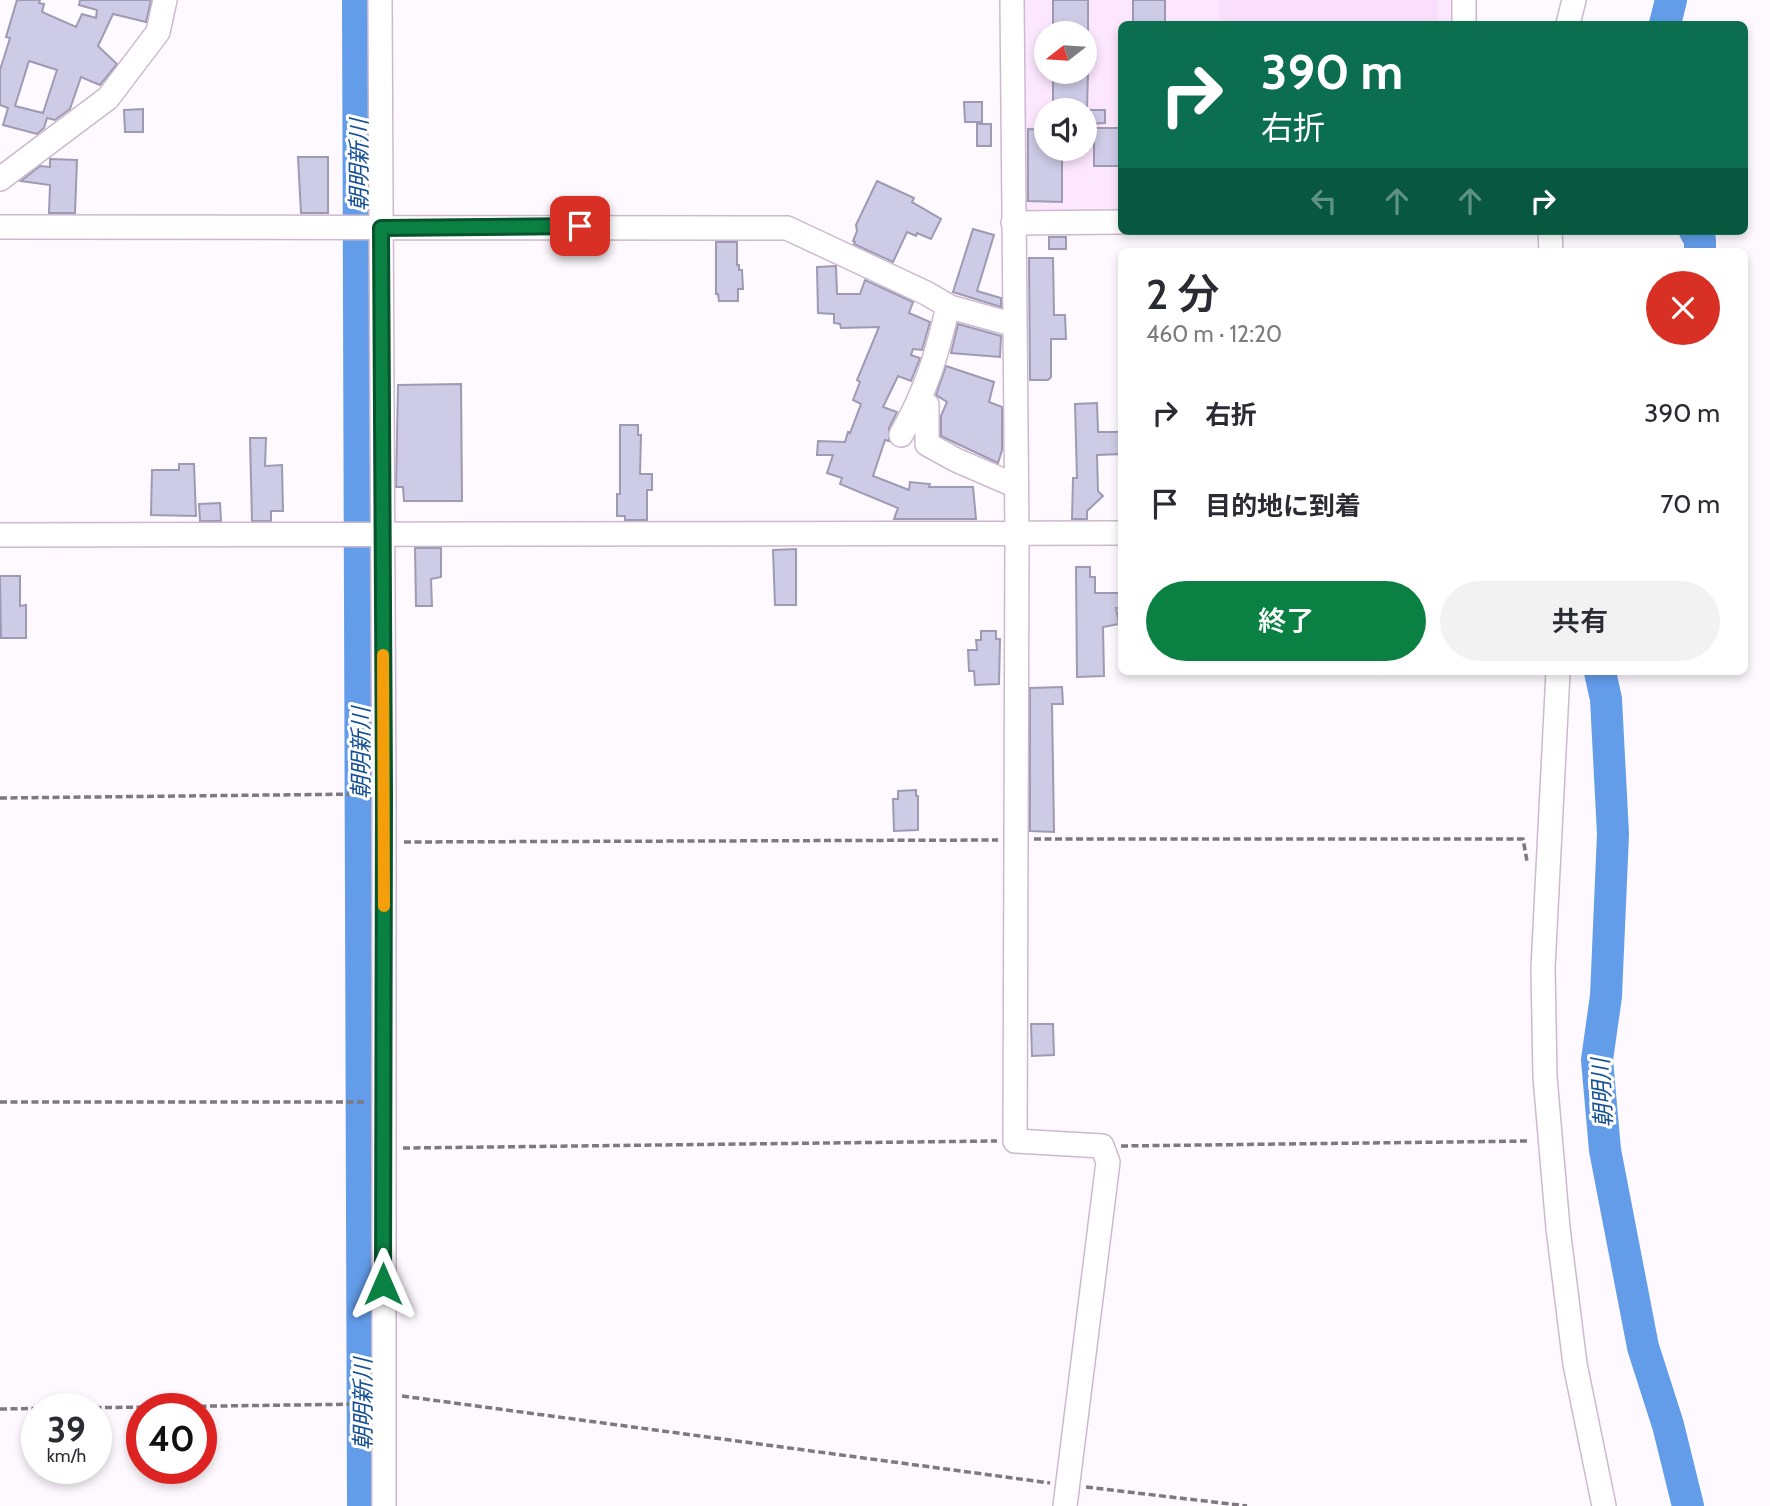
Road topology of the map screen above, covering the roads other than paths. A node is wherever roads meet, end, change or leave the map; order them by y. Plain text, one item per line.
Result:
1 (165, 0) edge
2 (380, 0) edge
3 (1012, 0) edge
4 (1464, 0) edge
5 (1574, 0) edge
6 (1464, 21) edge
7 (1569, 21) edge
8 (0, 179) edge
9 (1118, 222) edge
10 (1013, 223) junction
11 (0, 227) edge
12 (365, 227) junction
13 (948, 306) junction
14 (1015, 325) junction
15 (920, 402) junction
16 (901, 435) dead end
17 (1016, 486) junction
18 (367, 533) junction
19 (1118, 533) edge
20 (1017, 534) junction
21 (0, 535) edge
22 (1558, 675) edge
23 (1067, 1495) edge
24 (384, 1506) edge
25 (1604, 1506) edge

1 - 8 street
2 - 12 street
3 - 10 street
4 - 6 street
5 - 7 street
9 - 10 street
10 - 14 street
11 - 12 street
12 - 13 street
12 - 18 street
13 - 14 street
13 - 15 street
14 - 17 street
15 - 16 street
15 - 17 street
17 - 20 street
18 - 20 street
18 - 21 street
18 - 24 street
19 - 20 street
20 - 23 street
22 - 25 street

